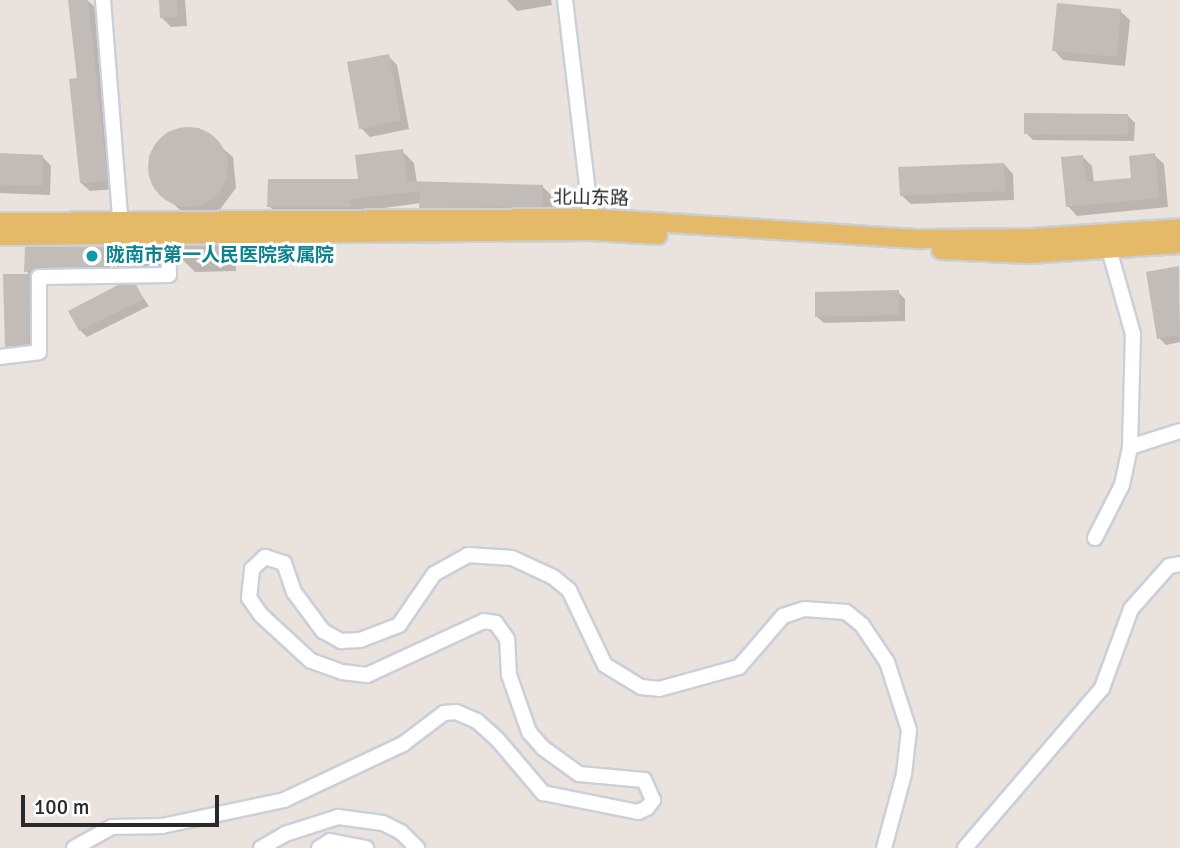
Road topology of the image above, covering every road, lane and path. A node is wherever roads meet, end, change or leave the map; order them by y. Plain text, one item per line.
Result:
1 (103, 0) edge
2 (565, 0) edge
3 (0, 222) edge
4 (592, 225) junction
5 (1180, 228) edge
6 (121, 231) junction
7 (0, 236) edge
8 (168, 237) junction
9 (1180, 244) edge
10 (1109, 248) junction
11 (0, 357) edge
12 (1180, 431) edge
13 (1130, 447) junction
14 (1095, 538) dead end
15 (1180, 564) edge
16 (74, 848) edge
17 (261, 848) edge
18 (319, 848) edge
19 (366, 848) edge
20 (417, 848) edge
21 (884, 848) edge
22 (965, 848) edge

1 - 6 street
2 - 4 street
3 - 6 main road, 北山东路
4 - 5 main road, 北山东路
4 - 6 main road, 北山东路
4 - 8 main road, 北山东路
4 - 10 main road, 北山东路
6 - 7 main road, 北山东路
6 - 8 main road, 北山东路
8 - 11 street
9 - 10 main road, 北山东路
10 - 13 street
12 - 13 street
13 - 14 street
15 - 22 street
16 - 21 street
17 - 20 street
18 - 19 street

